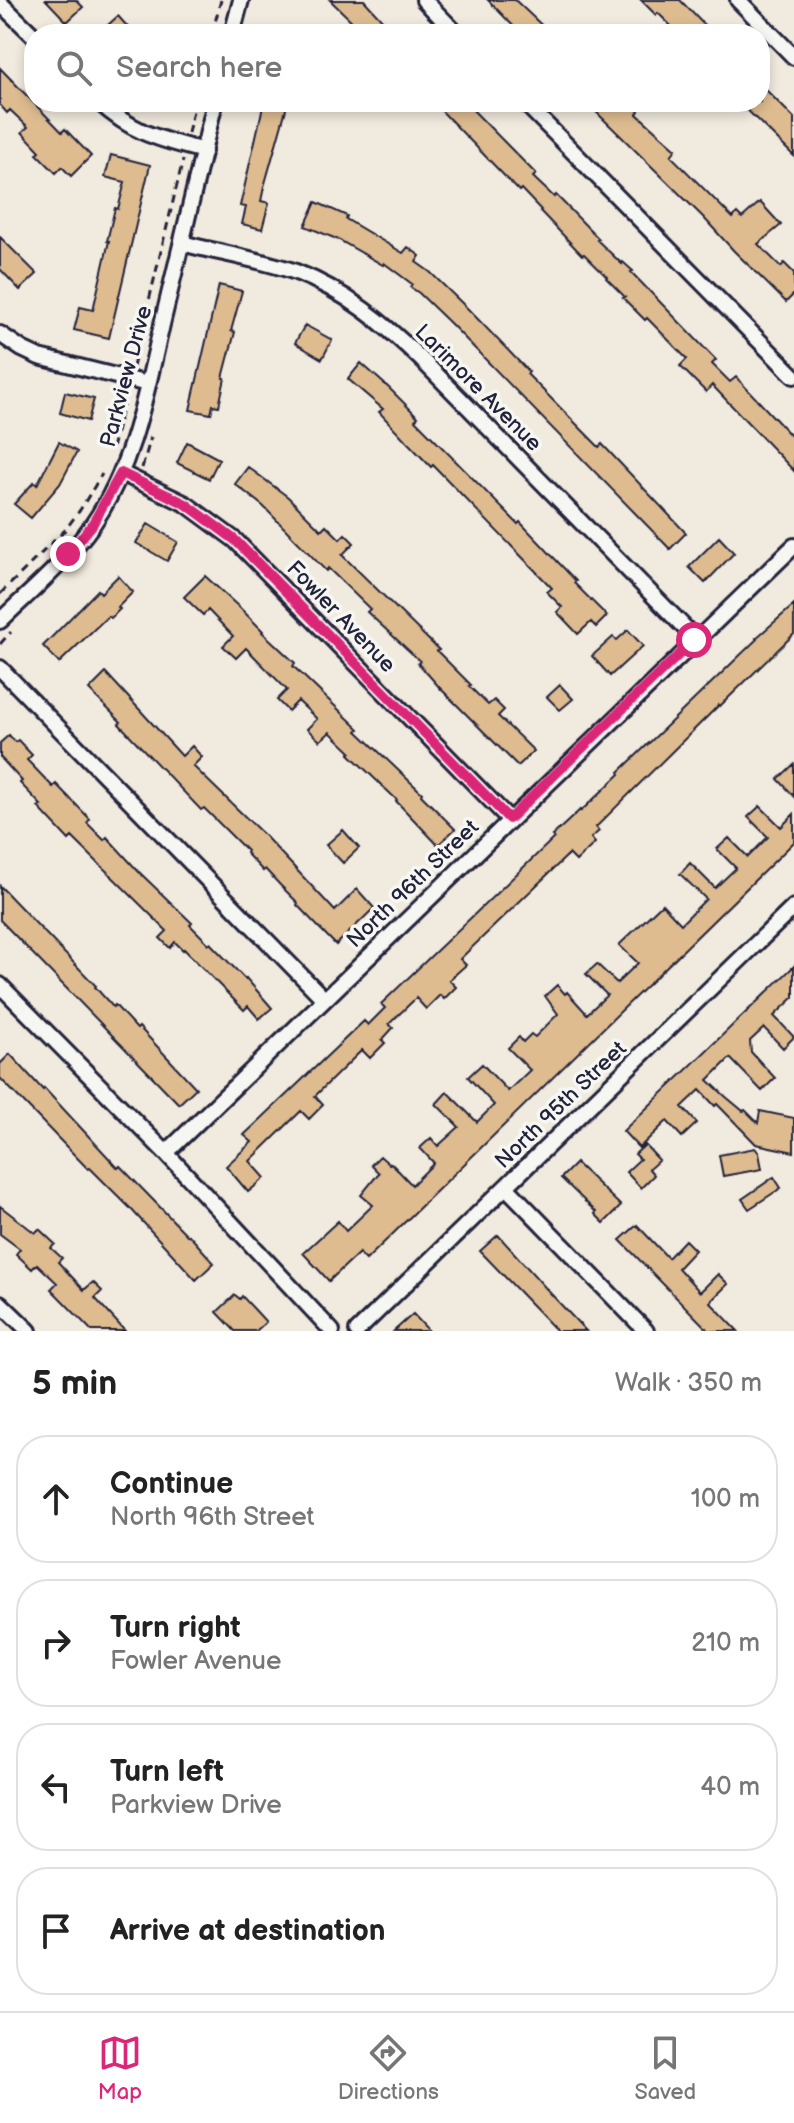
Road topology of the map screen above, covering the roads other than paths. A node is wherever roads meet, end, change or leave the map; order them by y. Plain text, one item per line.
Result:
1 (241, 0) edge
2 (424, 0) edge
3 (738, 0) edge
4 (0, 3) edge
5 (235, 24) edge
6 (447, 24) edge
7 (762, 24) edge
8 (24, 26) edge
9 (770, 33) edge
10 (794, 57) edge
11 (111, 112) edge
12 (213, 112) edge
13 (534, 112) edge
14 (204, 151) junction
15 (182, 243) junction
16 (0, 334) edge
17 (794, 376) edge
18 (148, 384) junction
19 (121, 473) junction
20 (794, 546) edge
21 (0, 621) edge
22 (694, 640) junction
23 (0, 668) edge
24 (509, 819) junction
25 (794, 907) edge
26 (0, 985) edge
27 (324, 999) junction
28 (166, 1153) junction
29 (506, 1187) junction
30 (0, 1303) edge
31 (29, 1331) edge
32 (332, 1331) edge
33 (357, 1331) edge
34 (646, 1331) edge

1 - 5 street
2 - 6 street
3 - 7 street
4 - 8 street
9 - 10 street
11 - 14 street
12 - 14 street, Parkview Drive
13 - 17 street
14 - 15 street, Parkview Drive
15 - 18 street, Parkview Drive
15 - 22 street, Larimore Avenue
16 - 18 street
18 - 19 street, Parkview Drive
19 - 21 street, Parkview Drive
19 - 24 street, Fowler Avenue
20 - 22 street, North 96th Street
22 - 24 street, North 96th Street
23 - 27 street
24 - 27 street, North 96th Street
25 - 29 street, North 95th Street
26 - 28 street
27 - 28 street, North 96th Street
28 - 32 street
29 - 33 street, North 95th Street
29 - 34 street
30 - 31 street

